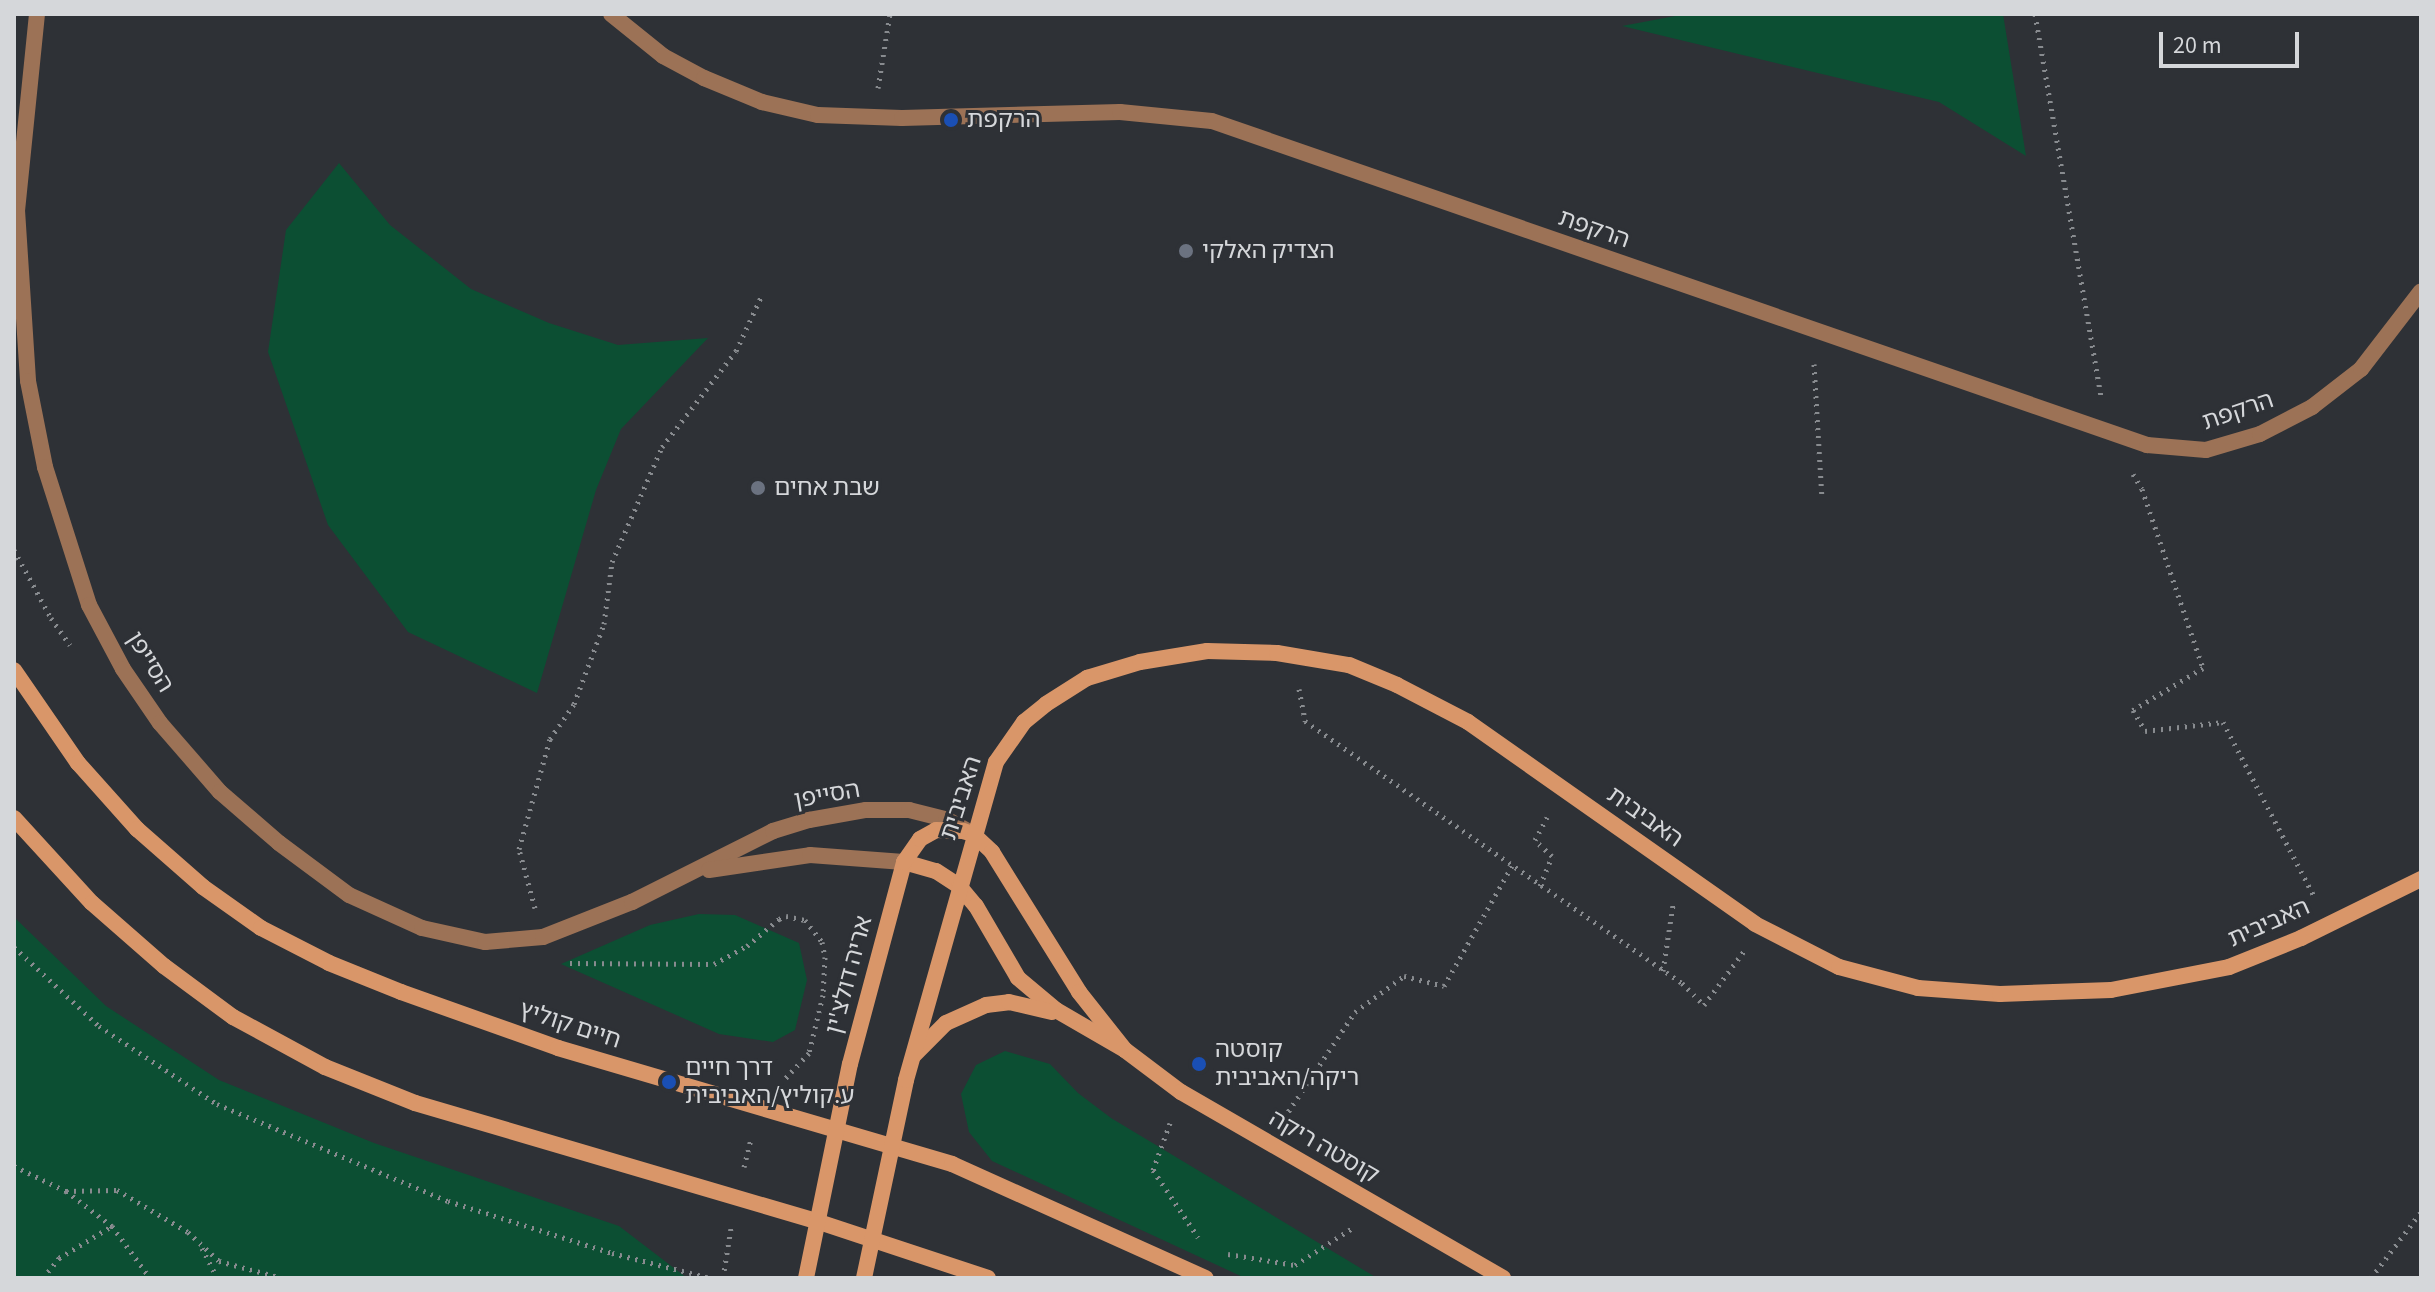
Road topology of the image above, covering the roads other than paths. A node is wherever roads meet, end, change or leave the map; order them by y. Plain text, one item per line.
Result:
1 (37, 14) edge
2 (611, 14) edge
3 (2421, 291) edge
4 (14, 670) edge
5 (14, 818) edge
6 (973, 834) junction
7 (904, 862) junction
8 (695, 873) junction
9 (2421, 879) edge
10 (959, 886) junction
11 (1073, 1021) junction
12 (1125, 1050) junction
13 (913, 1056) junction
14 (836, 1129) junction
15 (892, 1146) junction
16 (816, 1221) junction
17 (872, 1238) junction
18 (806, 1278) edge
19 (864, 1278) edge
20 (988, 1278) edge
21 (1206, 1278) edge
22 (1503, 1278) edge

1 - 8 street, הסייפן
2 - 3 street, הרקפת
4 - 14 street, חיים קוליץ
5 - 16 street
6 - 7 street, אריה דולצ'ין
6 - 8 street, הסייפן
6 - 9 street, האביבית
6 - 10 street, האביבית
6 - 12 street, קוסטה ריקה
7 - 8 street, הסייפן
7 - 10 street, הסייפן
7 - 14 street, אריה דולצ'ין
10 - 11 street, קוסטה ריקה
10 - 13 street
11 - 12 street, קוסטה ריקה
11 - 13 street
12 - 22 street, קוסטה ריקה
13 - 15 street
14 - 15 street, חיים קוליץ
14 - 16 street, אריה דולצ'ין
15 - 17 street
15 - 21 street, חיים קוליץ
16 - 17 street
16 - 18 street, אריה דולצ'ין
17 - 19 street
17 - 20 street

